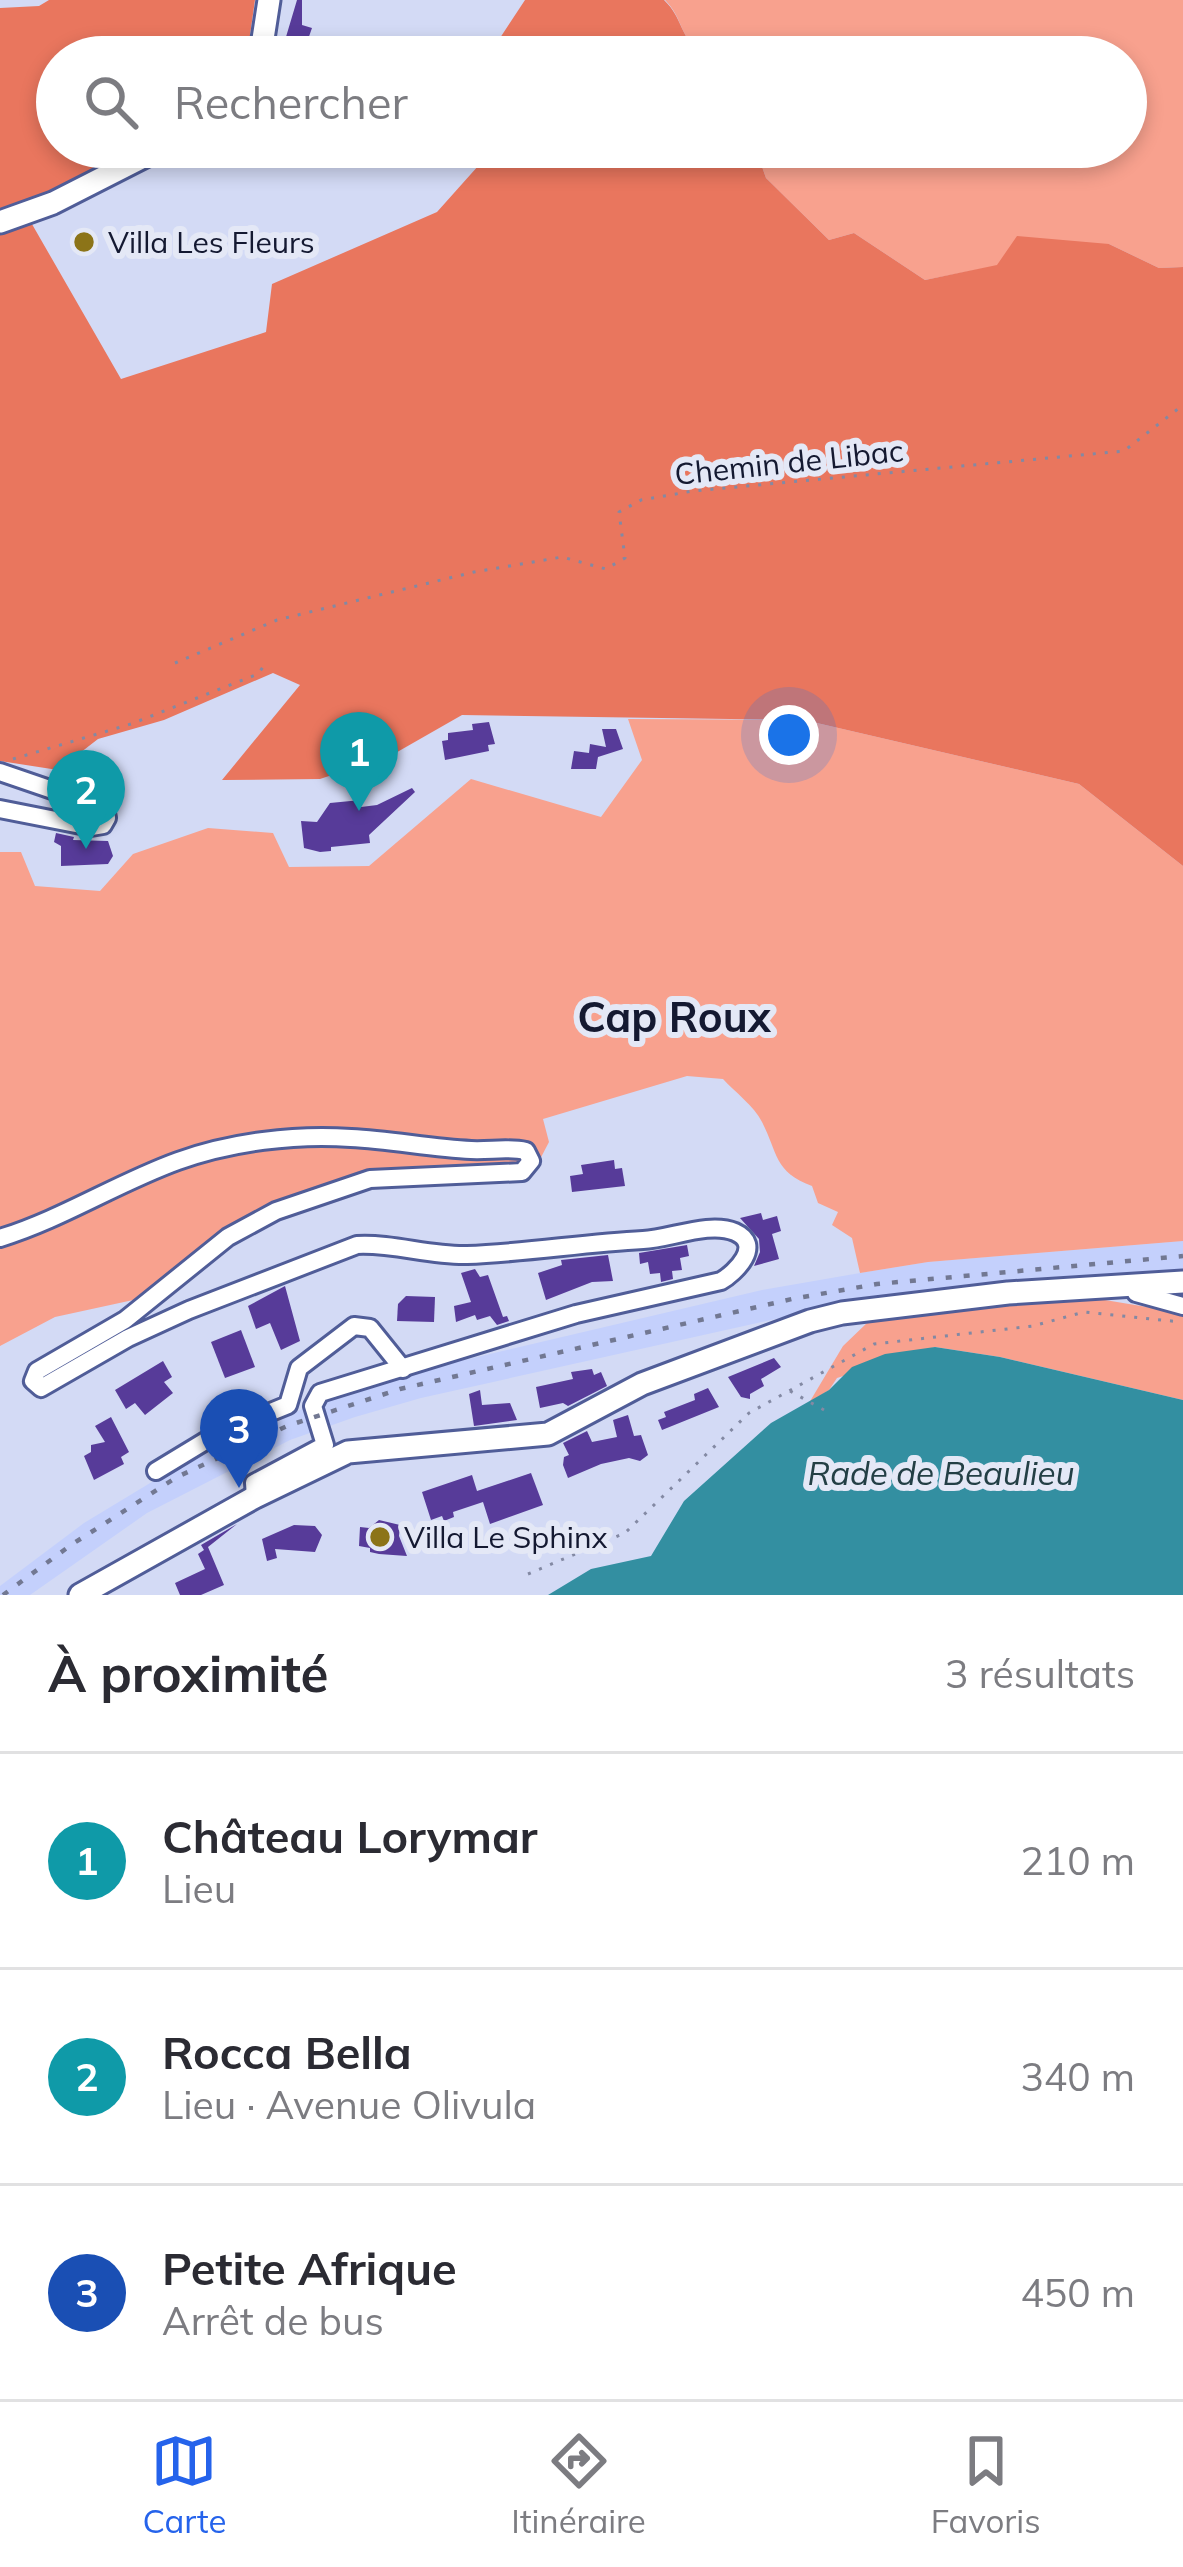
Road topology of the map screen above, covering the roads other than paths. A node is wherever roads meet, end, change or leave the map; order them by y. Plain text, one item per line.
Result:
1 (268, 0) edge
2 (262, 36) edge
3 (121, 168) edge
4 (0, 222) edge
5 (0, 767) edge
6 (0, 809) edge
7 (0, 1238) edge
8 (1183, 1282) edge
9 (1125, 1291) junction
10 (1183, 1293) edge
11 (1183, 1306) edge
12 (403, 1369) junction
13 (156, 1471) dead end
14 (255, 1497) junction
15 (80, 1595) edge

1 - 2 main road
3 - 4 main road
5 - 6 street
7 - 12 street
8 - 9 main road
9 - 10 main road
9 - 11 street
9 - 14 main road
12 - 13 street
12 - 14 street
14 - 15 main road

